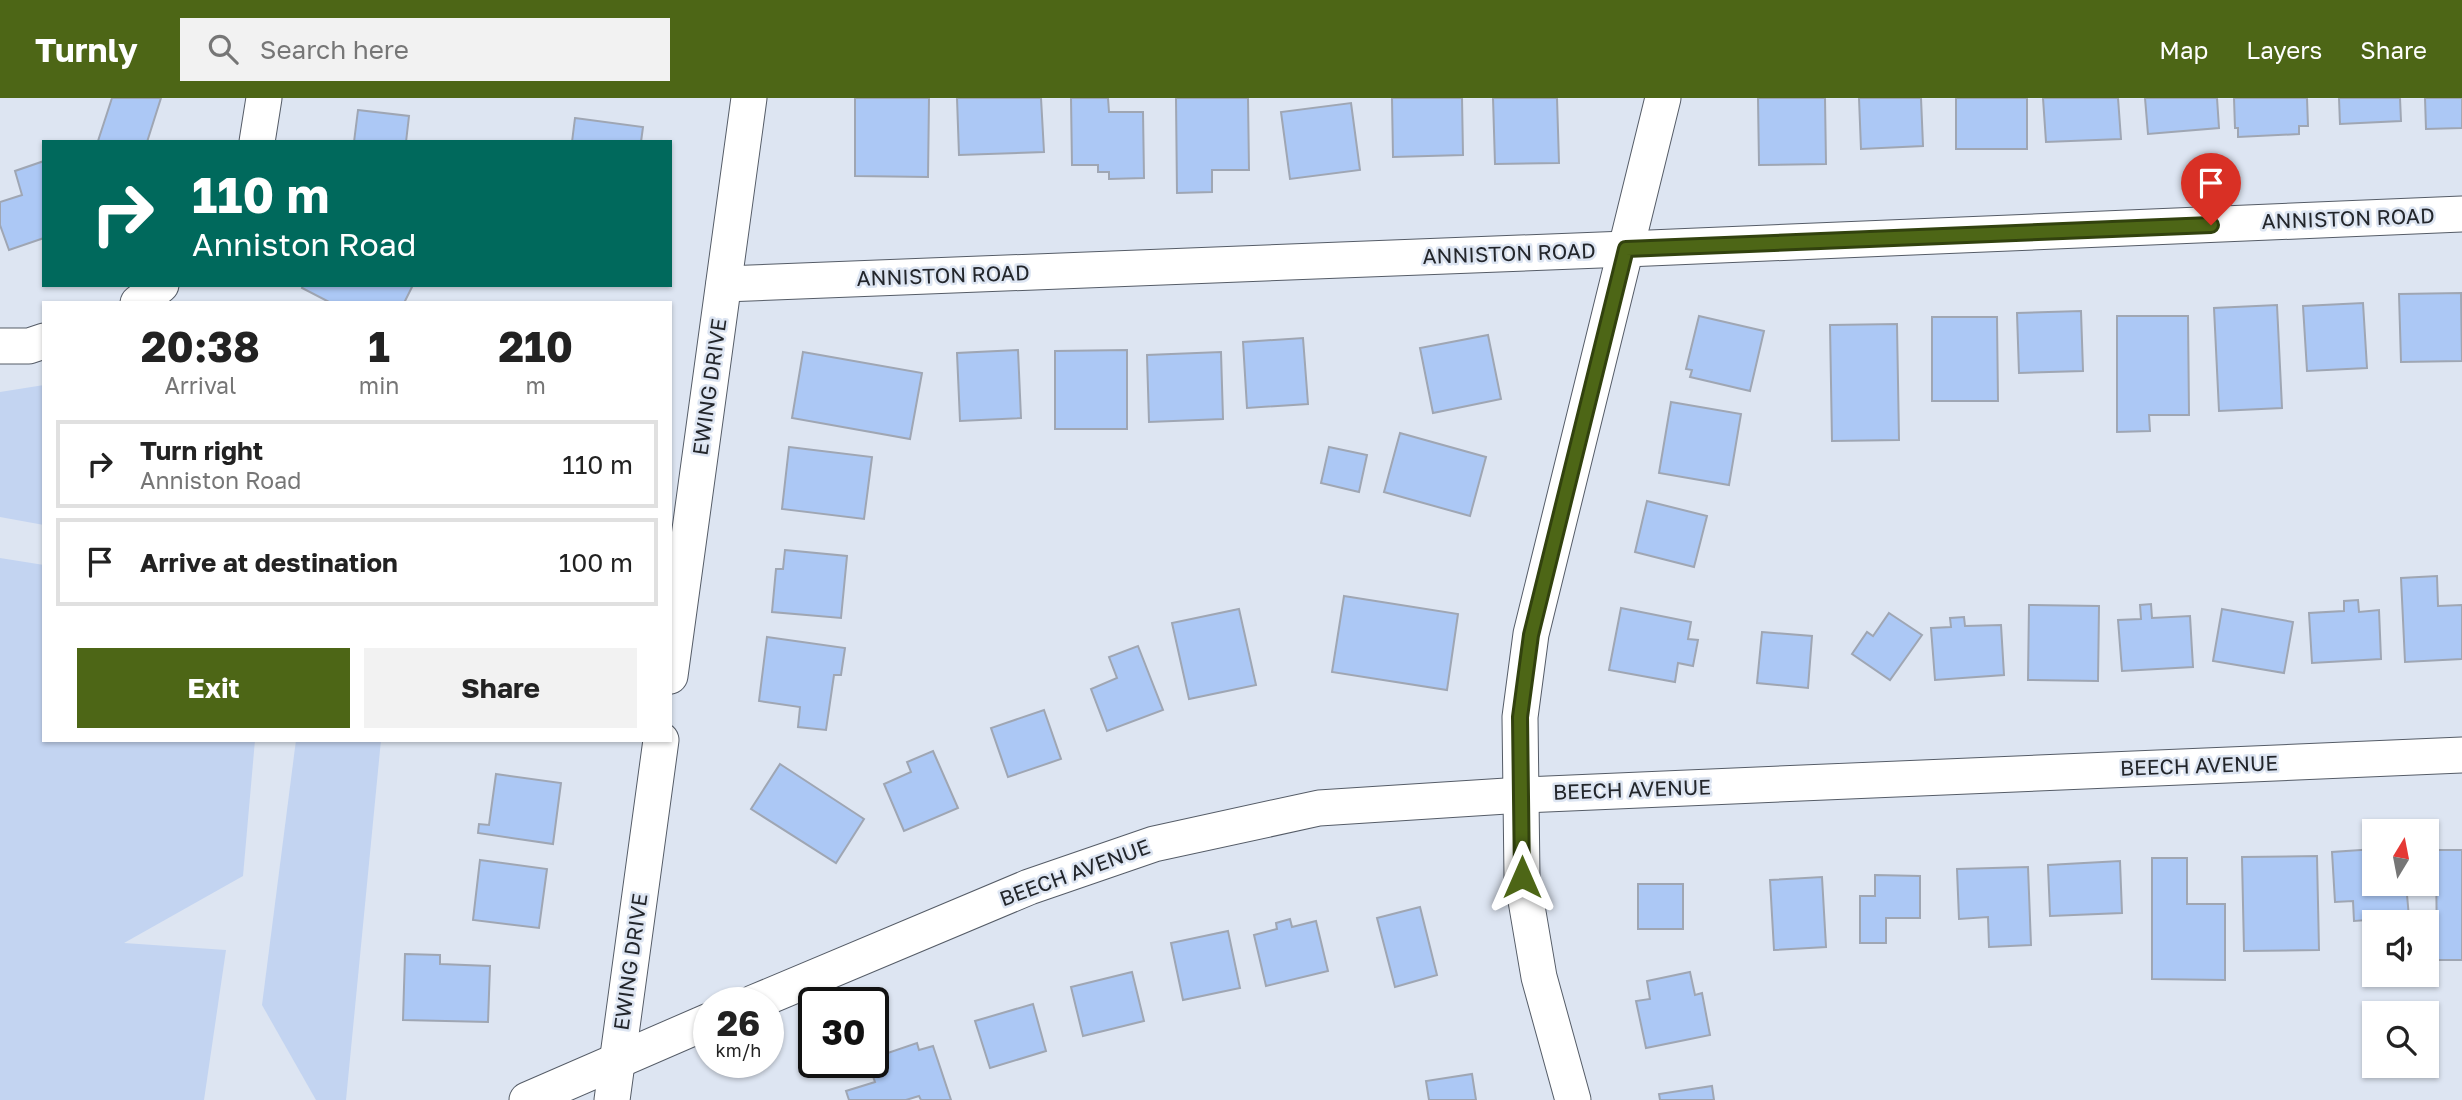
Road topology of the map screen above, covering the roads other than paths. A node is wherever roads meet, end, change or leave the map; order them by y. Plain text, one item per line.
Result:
1 (264, 98) edge
2 (749, 98) edge
3 (1663, 98) edge
4 (257, 140) edge
5 (2462, 214) edge
6 (1626, 249) junction
7 (724, 284) junction
8 (158, 287) edge
9 (141, 301) edge
10 (42, 342) edge
11 (0, 346) edge
12 (672, 661) edge
13 (662, 742) edge
14 (2462, 755) edge
15 (1522, 795) junction
16 (784, 990) edge
17 (693, 1028) edge
18 (618, 1059) junction
19 (527, 1100) edge
20 (612, 1100) edge
21 (1573, 1100) edge

1 - 4 street
2 - 7 street, EWING DRIVE
3 - 6 street
5 - 6 street, ANNISTON ROAD
6 - 7 street, ANNISTON ROAD
6 - 15 street
7 - 12 street, EWING DRIVE
8 - 9 street
10 - 11 street
13 - 18 street, EWING DRIVE
14 - 15 street, BEECH AVENUE
15 - 16 street, BEECH AVENUE
15 - 21 street
17 - 18 street
18 - 19 street
18 - 20 street, EWING DRIVE

